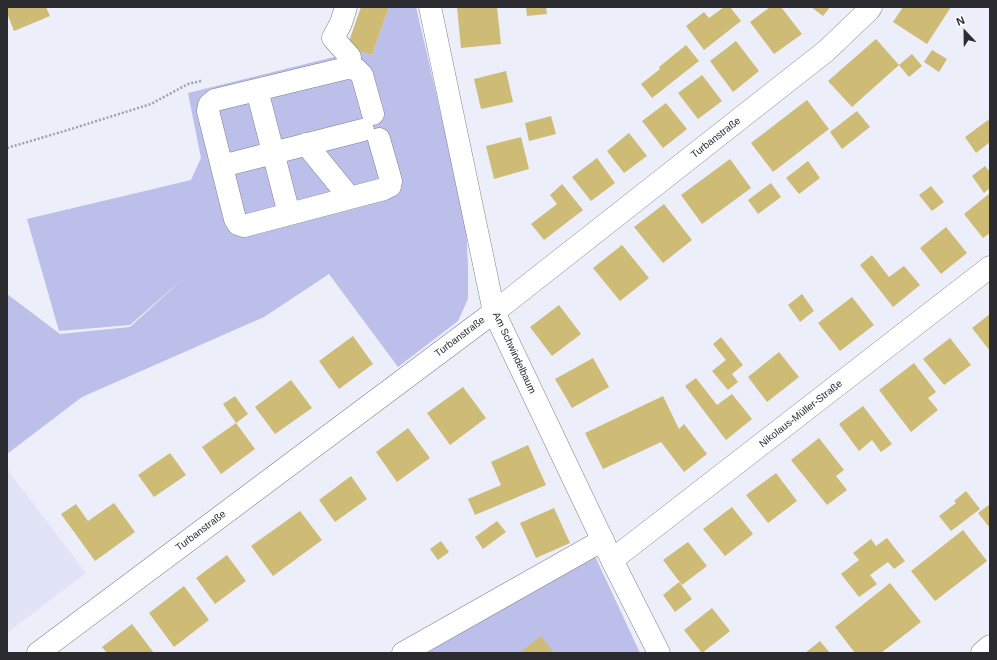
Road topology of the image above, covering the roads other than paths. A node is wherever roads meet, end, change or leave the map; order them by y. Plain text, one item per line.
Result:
1 (346, 7) edge
2 (430, 7) edge
3 (871, 7) edge
4 (347, 68) junction
5 (257, 90) junction
6 (372, 128) junction
7 (306, 144) junction
8 (273, 153) junction
9 (222, 166) junction
10 (350, 198) junction
11 (289, 214) junction
12 (990, 268) edge
13 (494, 312) junction
14 (602, 540) junction
15 (612, 560) junction
16 (990, 646) edge
17 (38, 653) edge
18 (403, 653) edge
19 (659, 653) edge
20 (982, 653) edge

1 - 4 street
2 - 13 street, Am Schwindelbaum
3 - 13 street, Turbanstraße
4 - 5 street
4 - 6 street
5 - 8 street
5 - 9 street
6 - 7 street
6 - 10 street
7 - 8 street
7 - 10 street
8 - 9 street
8 - 11 street
9 - 11 street
10 - 11 street
12 - 15 street, Nikolaus-Müller-Straße
13 - 14 street, Am Schwindelbaum
13 - 17 street, Turbanstraße
14 - 15 street, Am Schwindelbaum
14 - 18 street
15 - 19 street, Am Schwindelbaum
16 - 20 street

